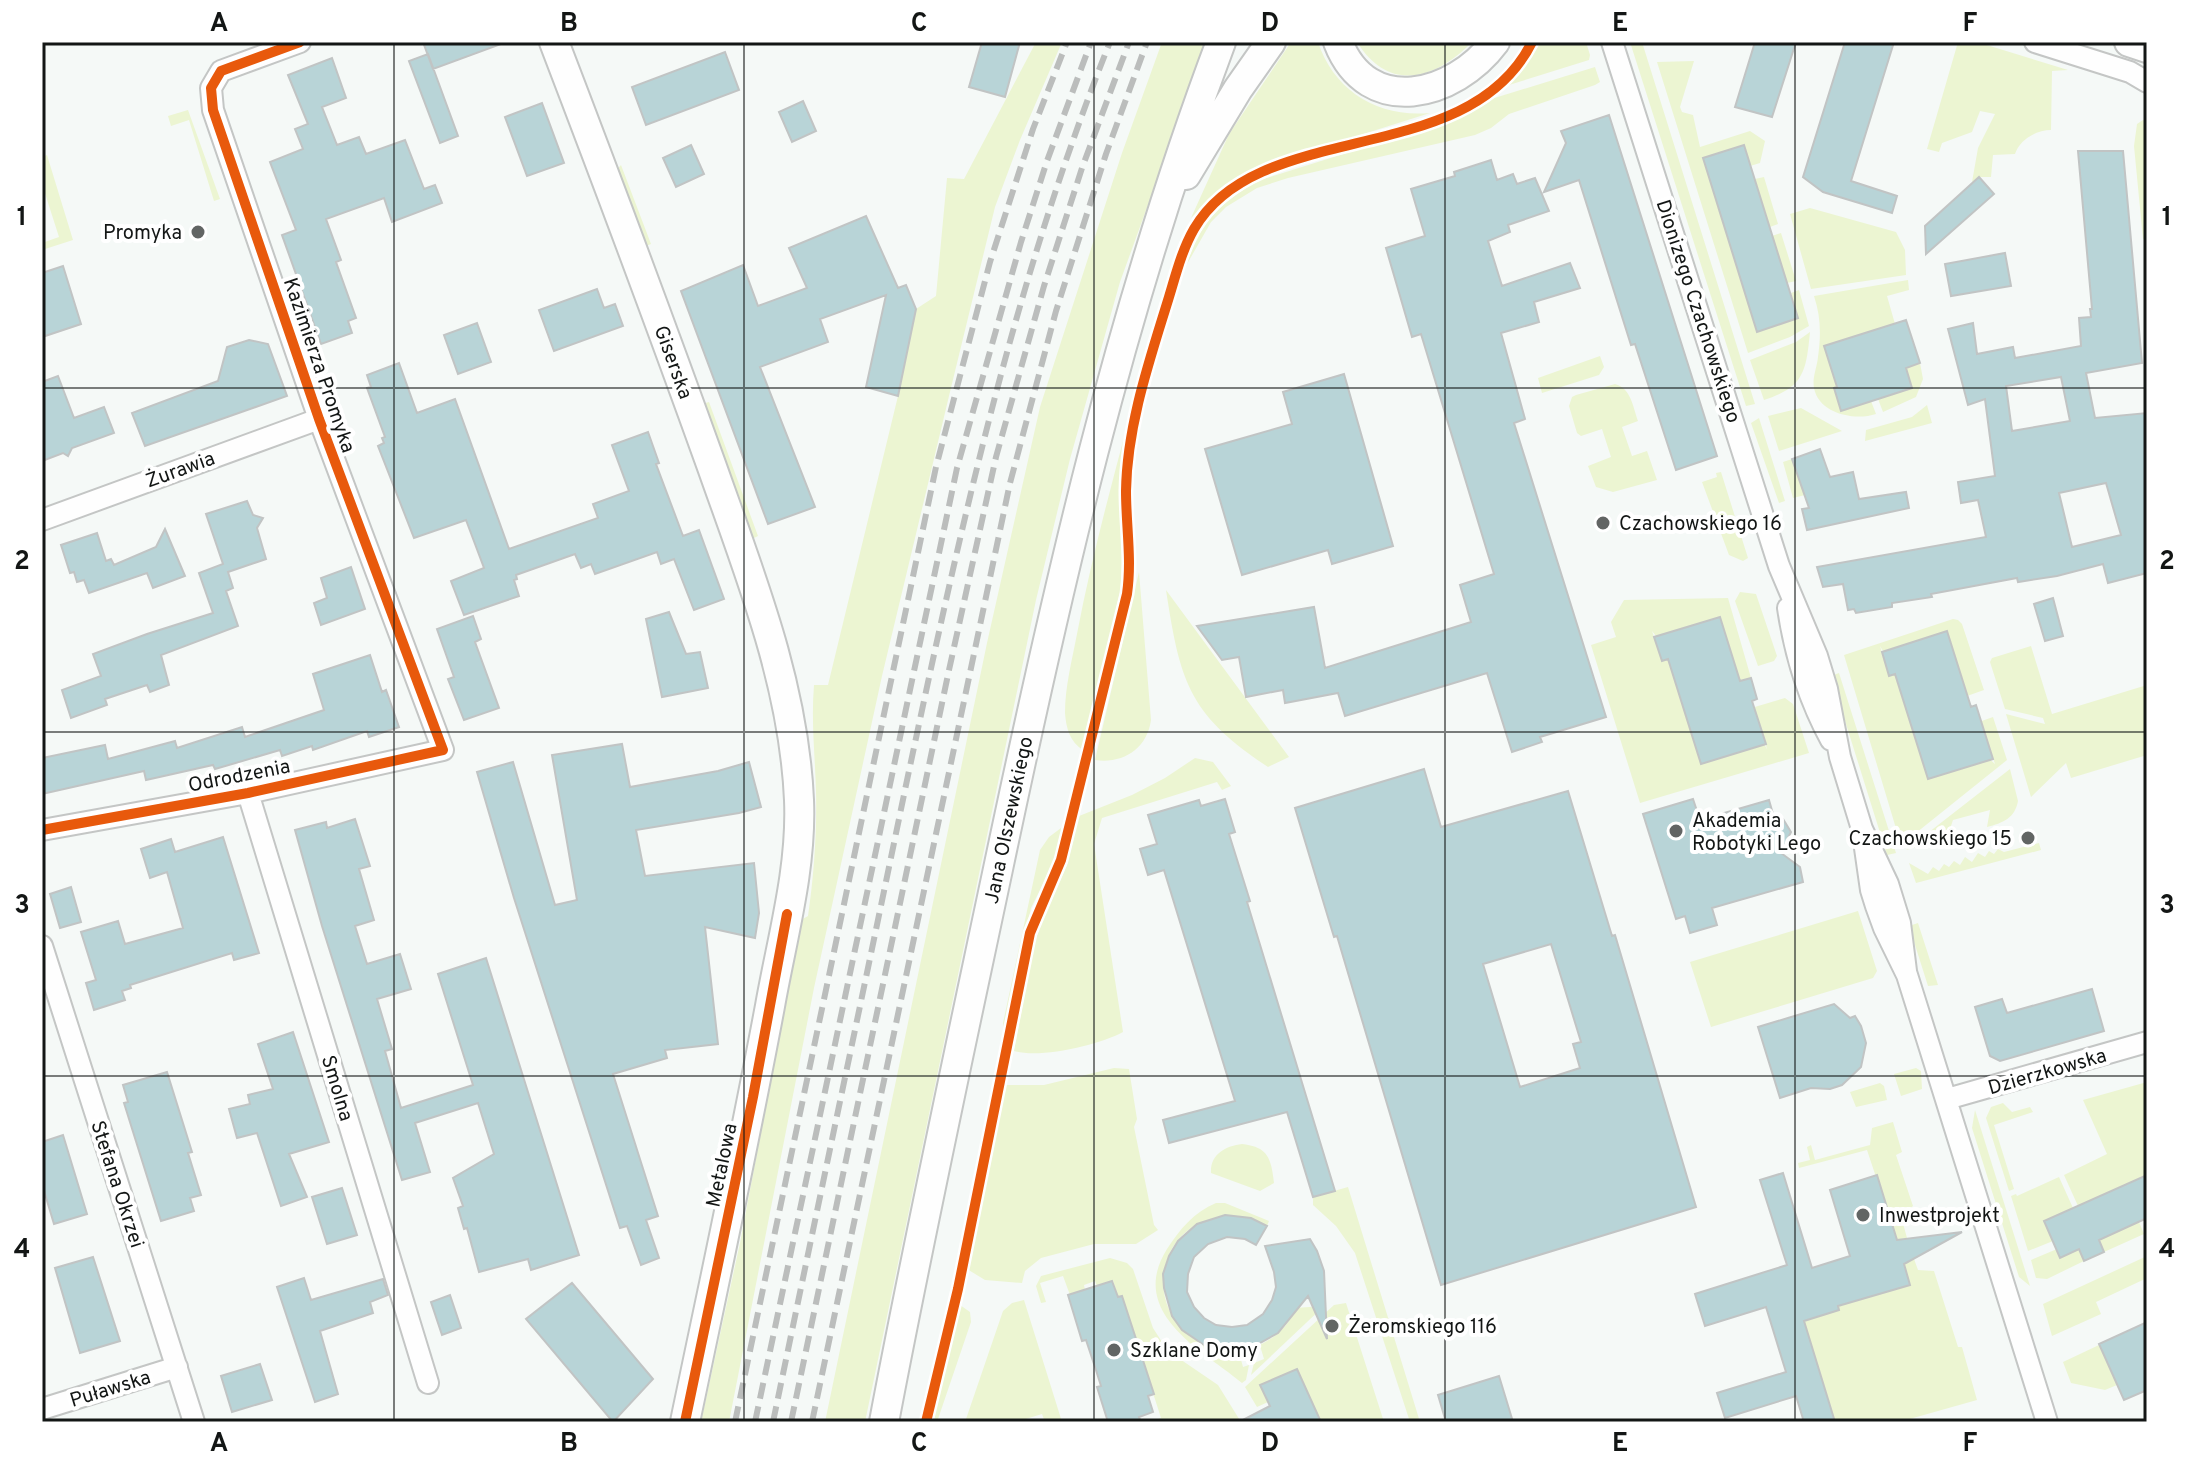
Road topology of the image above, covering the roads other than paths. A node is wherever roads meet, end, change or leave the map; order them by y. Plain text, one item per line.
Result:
1 (300, 42) edge
2 (554, 42) edge
3 (1221, 42) edge
4 (1271, 42) edge
5 (1338, 42) edge
6 (1495, 42) edge
7 (1612, 42) edge
8 (2035, 42) edge
9 (2129, 42) edge
10 (2147, 48) edge
11 (2147, 82) edge
12 (1158, 225) junction
13 (319, 419) junction
14 (42, 520) edge
15 (781, 686) joint
16 (443, 750) joint
17 (248, 793) junction
18 (42, 830) edge
19 (42, 946) edge
20 (2147, 1042) edge
21 (1947, 1099) junction
22 (177, 1367) junction
23 (428, 1383) dead end
24 (42, 1409) edge
25 (194, 1422) edge
26 (685, 1422) edge
27 (884, 1422) edge
28 (2047, 1422) edge

1 - 13 street, Kazimierza Promyka
2 - 15 main road, Giserska
3 - 12 main road, Jana Olszewskiego
4 - 12 main road, Jana Olszewskiego
5 - 6 main road
7 - 21 street, Dionizego Czachowskiego
8 - 11 street
9 - 10 main road
12 - 27 main road, Jana Olszewskiego
13 - 14 street, Żurawia
13 - 16 street, Kazimierza Promyka
15 - 26 main road, Metalowa
16 - 17 street, Odrodzenia
17 - 18 street, Odrodzenia
17 - 23 street, Smolna
19 - 22 street, Stefana Okrzei
20 - 21 street, Dzierzkowska
21 - 28 street, Dionizego Czachowskiego
22 - 24 street, Puławska
22 - 25 street, Stefana Okrzei

